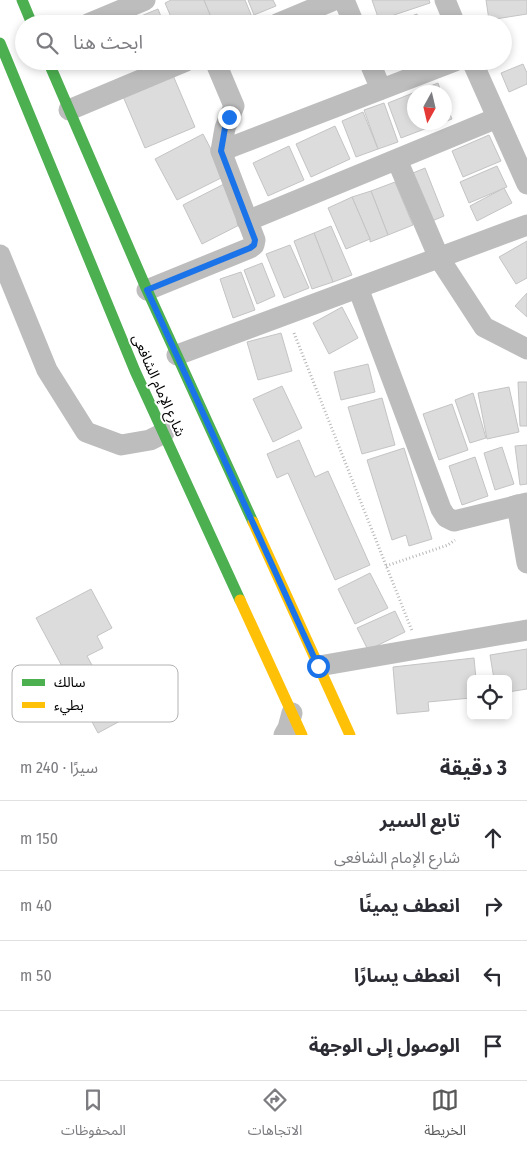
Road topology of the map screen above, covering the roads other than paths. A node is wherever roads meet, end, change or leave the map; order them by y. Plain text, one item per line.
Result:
1 (22, 0) edge
2 (144, 0) edge
3 (334, 0) edge
4 (344, 0) edge
5 (445, 0) edge
6 (28, 15) edge
7 (109, 15) edge
8 (298, 15) edge
9 (350, 15) edge
10 (451, 15) edge
11 (0, 43) edge
12 (50, 70) edge
13 (165, 70) edge
14 (219, 70) edge
15 (373, 70) edge
16 (432, 70) edge
17 (476, 70) edge
18 (381, 90) junction
19 (69, 110) junction
20 (497, 118) junction
21 (221, 151) junction
22 (397, 160) junction
23 (527, 184) edge
24 (248, 221) junction
25 (527, 225) edge
26 (0, 255) edge
27 (439, 258) junction
28 (358, 288) junction
29 (147, 290) junction
30 (527, 349) edge
31 (177, 355) junction
32 (164, 433) junction
33 (522, 504) edge
34 (527, 563) edge
35 (527, 630) edge
36 (318, 666) junction
37 (292, 714) junction
38 (284, 735) edge
39 (302, 735) edge
40 (350, 735) edge

1 - 6 street
2 - 7 street
3 - 8 street
4 - 9 street
5 - 10 street
11 - 32 street, شارع الإمام الشافعى
12 - 19 street, شارع الإمام الشافعى
13 - 19 street
14 - 21 street
15 - 18 street
16 - 18 street
17 - 20 street
18 - 21 street
19 - 29 street, شارع الإمام الشافعى
20 - 22 street
20 - 23 street
21 - 24 street
22 - 24 street
22 - 27 street
24 - 29 street
25 - 27 street
26 - 32 street
27 - 28 street
27 - 30 street
28 - 31 street
28 - 33 street
29 - 31 street, شارع الإمام الشافعى
31 - 36 street, شارع الإمام الشافعى
32 - 37 street, شارع الإمام الشافعى
33 - 34 street
35 - 36 street
36 - 40 street, شارع الإمام الشافعى
37 - 38 street
37 - 39 street, شارع الإمام الشافعى

